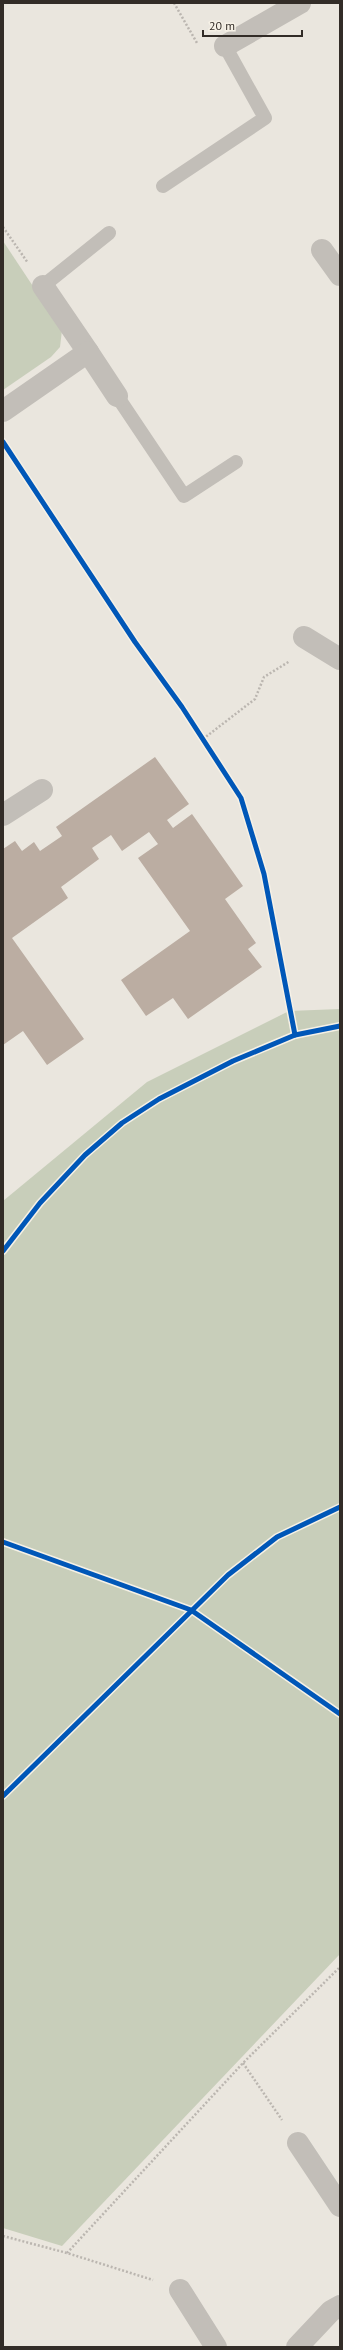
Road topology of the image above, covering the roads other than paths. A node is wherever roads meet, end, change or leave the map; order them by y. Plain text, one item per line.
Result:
1 (300, 3) edge
2 (225, 46) joint
3 (163, 186) dead end
4 (109, 233) dead end
5 (322, 250) dead end
6 (340, 275) edge
7 (43, 286) joint
8 (88, 352) junction
9 (117, 396) joint
10 (3, 411) edge
11 (236, 462) dead end
12 (304, 637) road end
13 (340, 659) edge
14 (42, 790) dead end
15 (3, 814) edge
16 (298, 2143) road end
17 (340, 2206) edge
18 (180, 2290) road end
19 (340, 2306) edge
20 (216, 2347) edge
21 (297, 2347) edge

1 - 2 street
2 - 3 lane
4 - 7 lane
5 - 6 street
7 - 8 street
8 - 9 street
8 - 10 street
9 - 11 lane
12 - 13 street
14 - 15 street
16 - 17 street
18 - 20 street
19 - 21 street

